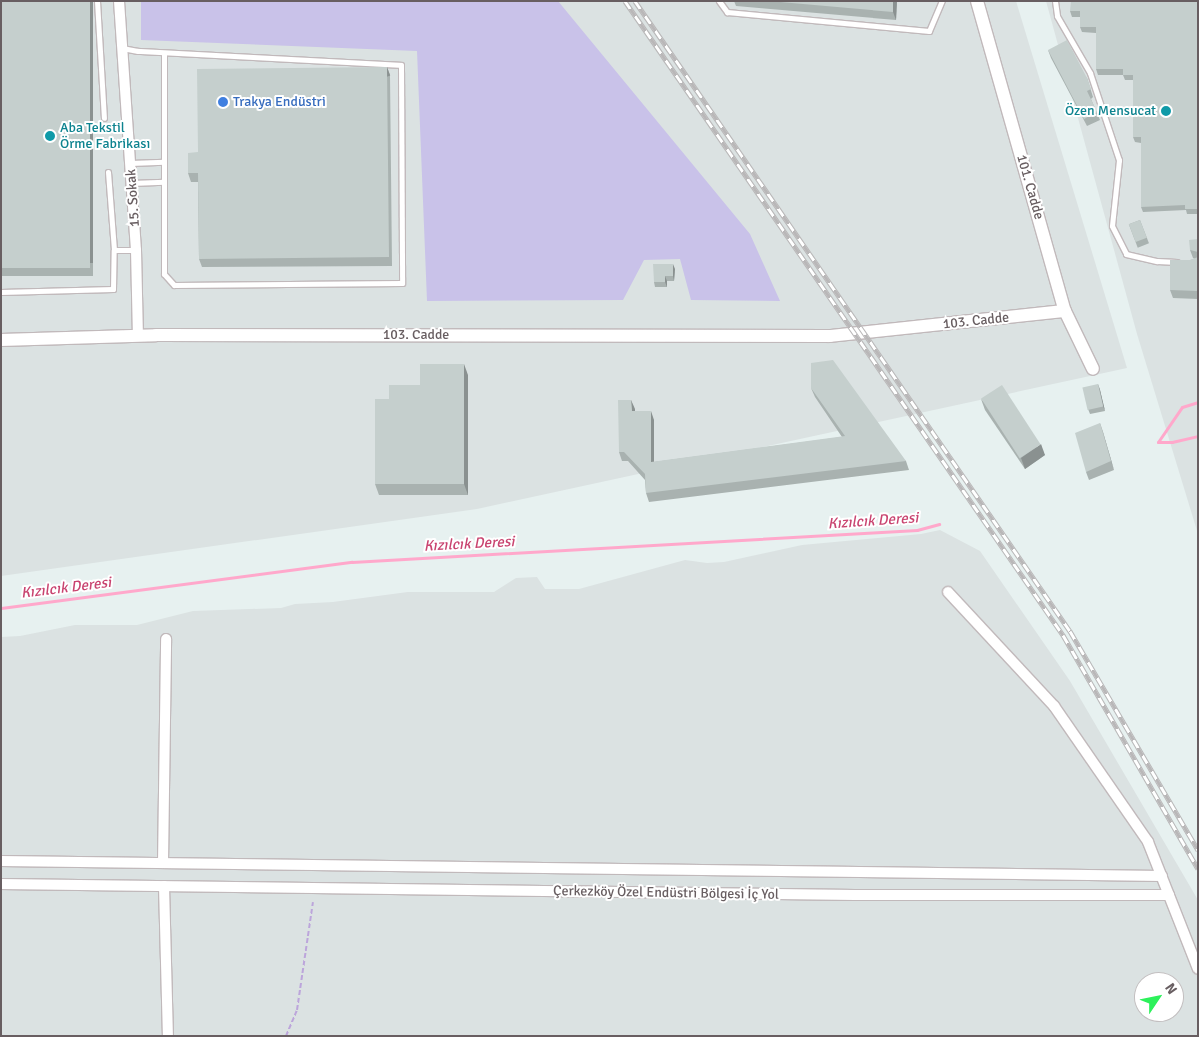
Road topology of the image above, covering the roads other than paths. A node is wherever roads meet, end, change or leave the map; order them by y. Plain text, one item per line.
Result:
1 (97, 1) edge
2 (118, 1) edge
3 (720, 1) edge
4 (942, 1) edge
5 (977, 1) edge
6 (1055, 1) edge
7 (122, 48) junction
8 (164, 53) junction
9 (104, 118) dead end
10 (164, 162) junction
11 (130, 163) junction
12 (108, 172) dead end
13 (164, 182) junction
14 (131, 183) junction
15 (114, 250) junction
16 (136, 250) junction
17 (1181, 262) edge
18 (1, 292) edge
19 (1065, 311) junction
20 (138, 335) junction
21 (1, 340) edge
22 (1093, 368) dead end
23 (948, 592) dead end
24 (166, 639) dead end
25 (1, 861) edge
26 (163, 863) junction
27 (1162, 876) junction
28 (1, 884) edge
29 (164, 886) junction
30 (1169, 895) junction
31 (1198, 969) edge
32 (168, 1036) edge

1 - 9 lane
2 - 7 street, 15. Sokak
3 - 4 lane
5 - 19 street, 101. Cadde
6 - 17 lane
7 - 8 lane
7 - 11 street, 15. Sokak
8 - 10 lane
8 - 13 lane
10 - 11 lane
10 - 13 lane
11 - 14 street, 15. Sokak
12 - 15 lane
13 - 14 lane
14 - 16 street, 15. Sokak
15 - 16 lane
15 - 18 lane
16 - 20 street, 15. Sokak
19 - 20 street, 103. Cadde
19 - 22 street, 101. Cadde
20 - 21 street, 103. Cadde
23 - 27 street
24 - 26 street
25 - 26 street, Çerkezköy Özel Endüstri Bölgesi İç Yol
26 - 27 street, Çerkezköy Özel Endüstri Bölgesi İç Yol
27 - 30 street
28 - 29 street, Çerkezköy Özel Endüstri Bölgesi İç Yol
29 - 30 street, Çerkezköy Özel Endüstri Bölgesi İç Yol
29 - 32 street
30 - 31 street

